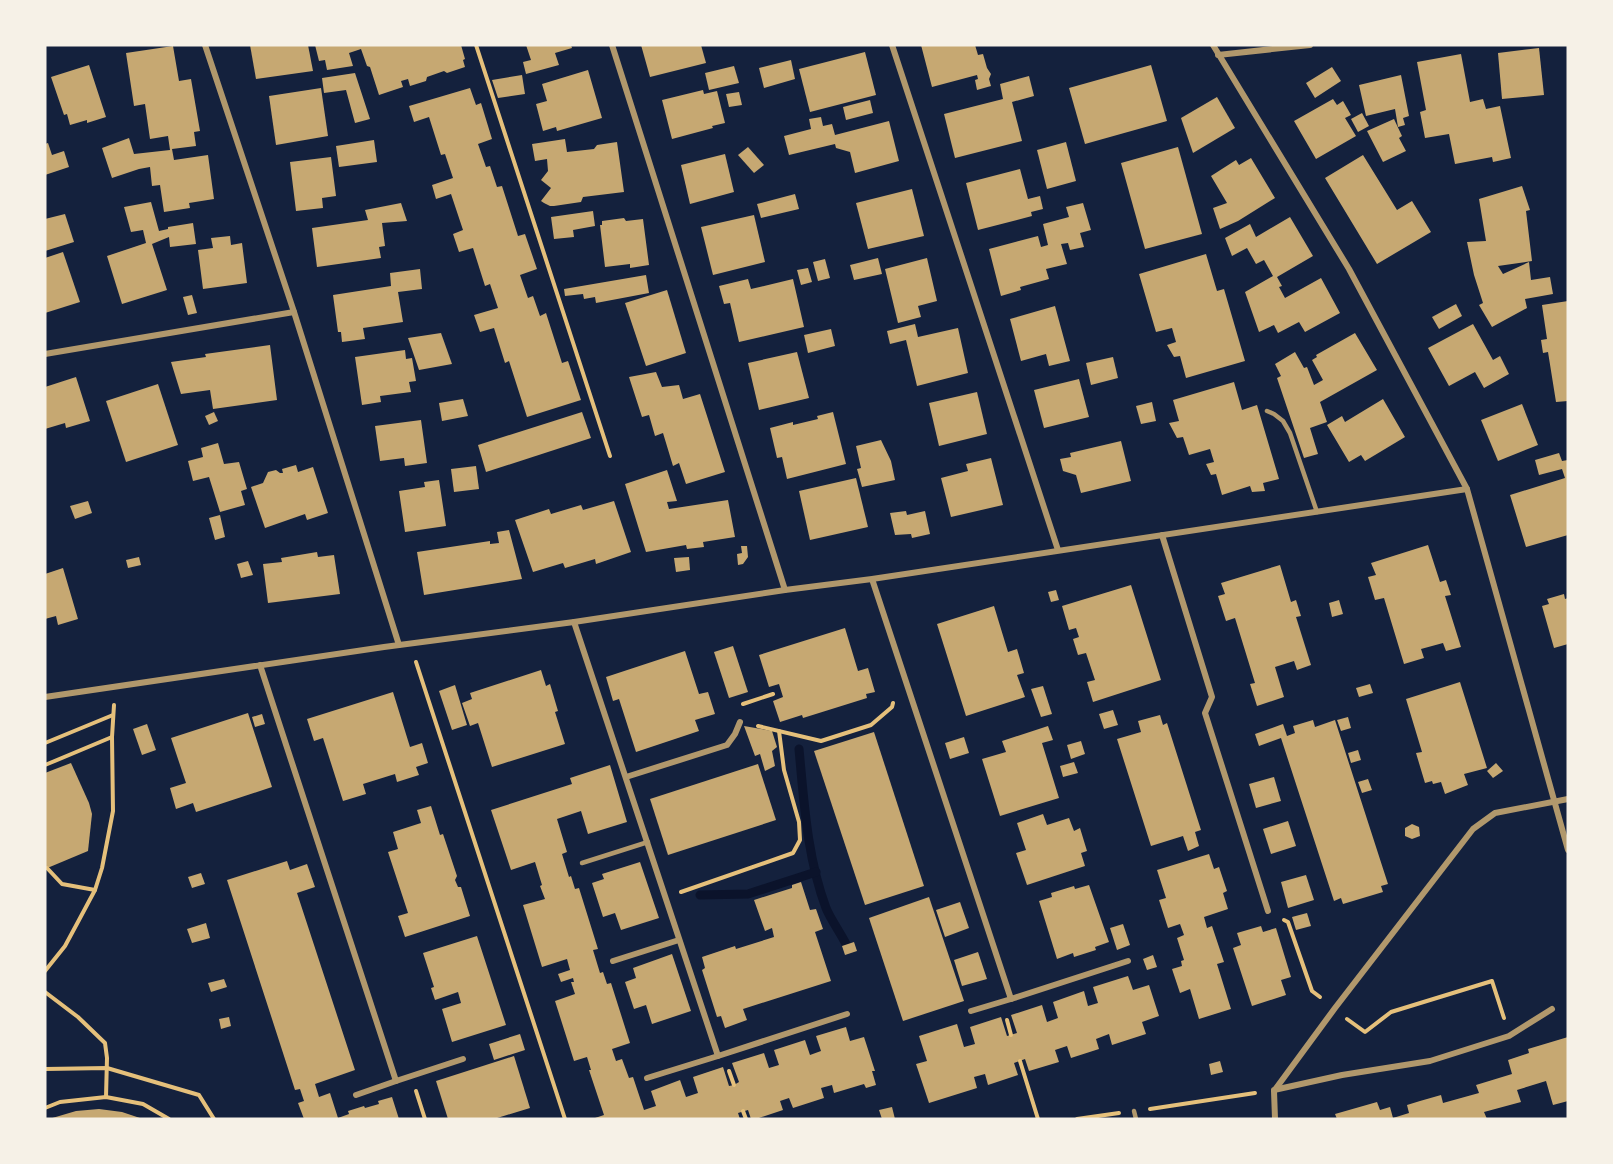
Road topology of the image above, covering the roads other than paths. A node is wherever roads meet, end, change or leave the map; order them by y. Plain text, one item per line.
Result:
1 (205, 45) edge
2 (612, 45) edge
3 (892, 45) edge
4 (1213, 45) edge
5 (1310, 45) edge
6 (1218, 55) junction
7 (294, 312) junction
8 (45, 354) edge
9 (1267, 411) dead end
10 (1467, 489) junction
11 (1317, 512) junction
12 (1162, 535) junction
13 (1058, 550) junction
14 (872, 579) junction
15 (785, 590) junction
16 (574, 622) junction
17 (399, 645) junction
18 (260, 665) junction
19 (45, 697) edge
20 (740, 722) road end
21 (626, 777) junction
22 (1568, 799) edge
23 (1555, 801) junction
24 (648, 842) junction
25 (1568, 850) edge
26 (582, 863) dead end
27 (1268, 910) road end
28 (679, 940) junction
29 (1128, 961) dead end
30 (613, 962) dead end
31 (1011, 999) junction
32 (1552, 1009) dead end
33 (971, 1011) dead end
34 (847, 1014) dead end
35 (718, 1056) junction
36 (463, 1059) dead end
37 (646, 1078) dead end
38 (396, 1082) junction
39 (1274, 1091) junction
40 (356, 1095) dead end
41 (1134, 1111) road end
42 (1136, 1119) edge
43 (1275, 1119) edge

1 - 7 street
2 - 15 street
3 - 13 street
4 - 6 street
5 - 6 street
6 - 10 street
7 - 8 street
7 - 17 street
9 - 11 lane
10 - 11 street
10 - 23 street
11 - 12 street
12 - 13 street
12 - 27 street
13 - 14 street
14 - 15 street
14 - 31 street
15 - 16 street
16 - 17 street
16 - 21 street
17 - 18 street
18 - 19 street
18 - 38 street
20 - 21 street
21 - 24 street
22 - 23 street
23 - 25 street
23 - 39 street
24 - 26 lane
24 - 28 street
28 - 30 street
28 - 35 street
29 - 31 street
31 - 33 street
32 - 39 street
34 - 35 street
35 - 37 street
36 - 38 street
38 - 40 street
39 - 43 street
41 - 42 lane

